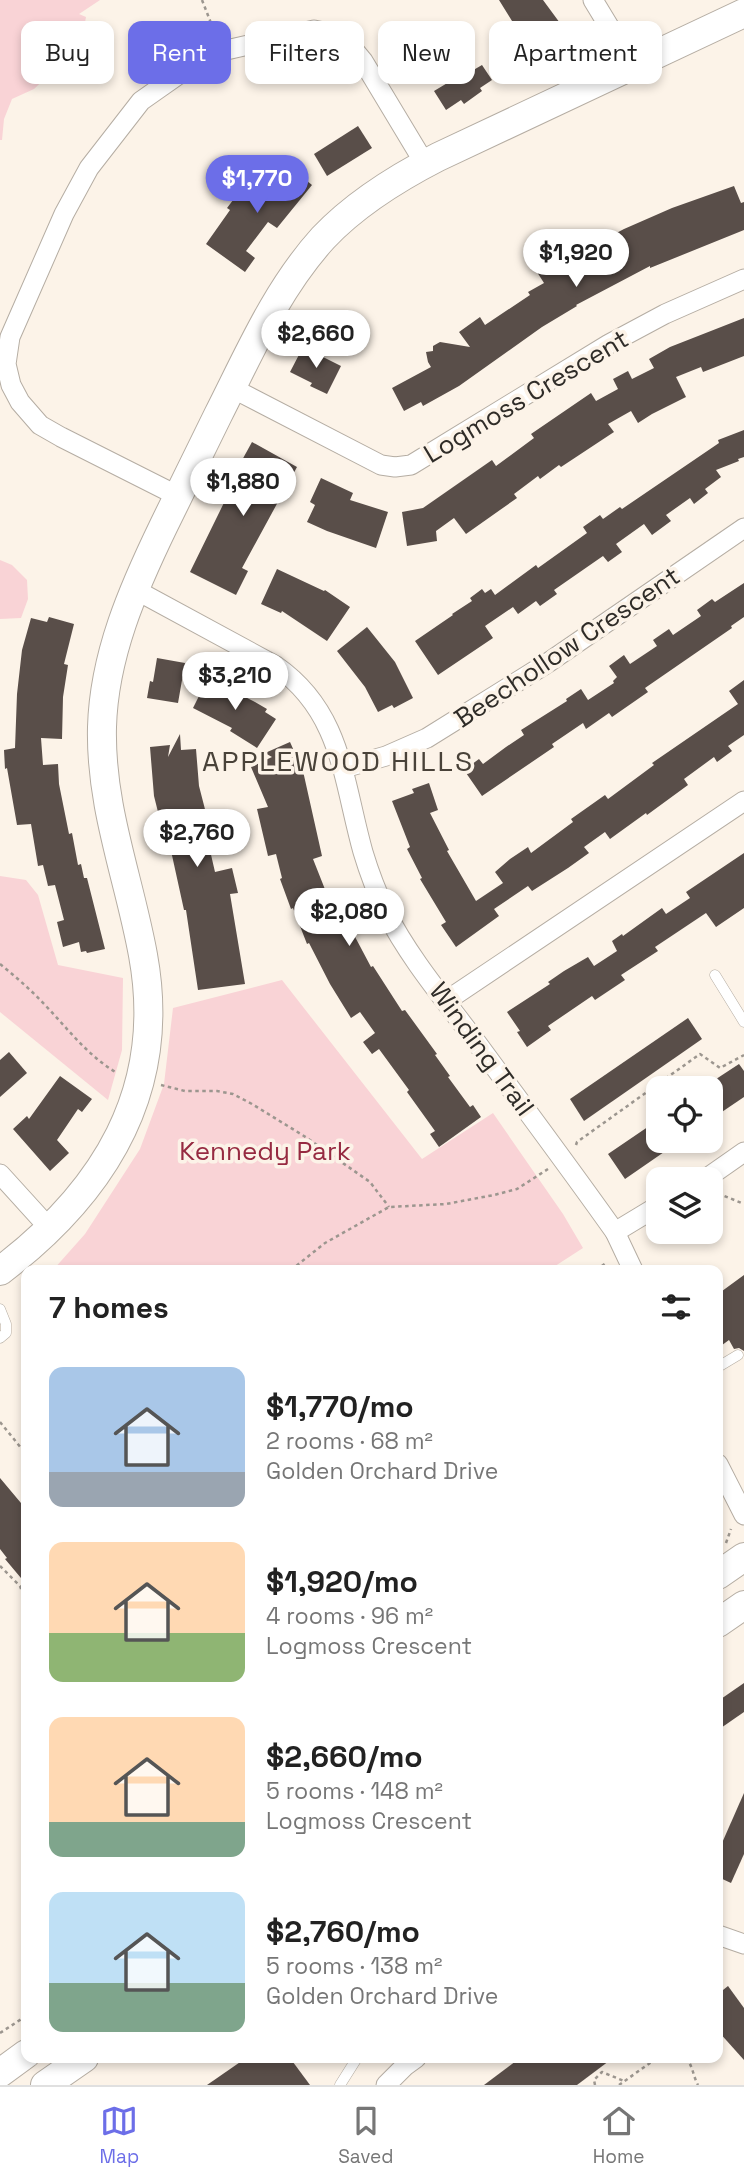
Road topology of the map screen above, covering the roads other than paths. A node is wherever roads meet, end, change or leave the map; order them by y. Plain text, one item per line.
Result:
1 (593, 0) edge
2 (744, 13) edge
3 (606, 21) edge
4 (662, 52) edge
5 (595, 84) edge
6 (425, 164) junction
7 (744, 279) edge
8 (232, 388) junction
9 (178, 496) junction
10 (744, 528) edge
11 (134, 589) junction
12 (344, 768) junction
13 (744, 801) edge
14 (715, 975) dead end
15 (446, 1001) junction
16 (744, 1023) edge
17 (744, 1152) edge
18 (723, 1172) edge
19 (0, 1174) edge
20 (646, 1213) edge
21 (50, 1229) junction
22 (615, 1232) junction
23 (631, 1265) edge
24 (0, 1271) edge
25 (0, 1309) edge
26 (0, 1338) edge
27 (738, 1354) dead end
28 (723, 1364) edge
29 (723, 1474) edge
30 (744, 1515) edge
31 (744, 1557) edge
32 (723, 1572) edge
33 (744, 1605) edge
34 (723, 1620) edge
35 (723, 1937) edge
36 (744, 1944) edge
37 (21, 2058) edge
38 (77, 2063) edge
39 (409, 2063) edge
40 (0, 2073) edge
41 (45, 2085) edge
42 (386, 2085) edge

1 - 3 street
2 - 4 street
5 - 6 street
6 - 8 street
6 - 9 street
7 - 8 street, Logmoss Crescent
8 - 9 street
9 - 11 street
10 - 12 street, Beechollow Crescent
11 - 12 street, Winding Trail
11 - 21 street
12 - 15 street, Winding Trail
13 - 15 street
14 - 16 lane
15 - 22 street, Winding Trail
17 - 18 street
19 - 21 street
20 - 22 street
21 - 24 street
22 - 23 street, Winding Trail
25 - 26 lane
27 - 28 lane
29 - 30 street
31 - 32 street
33 - 34 street
35 - 36 street
37 - 40 street
38 - 41 street
39 - 42 street

